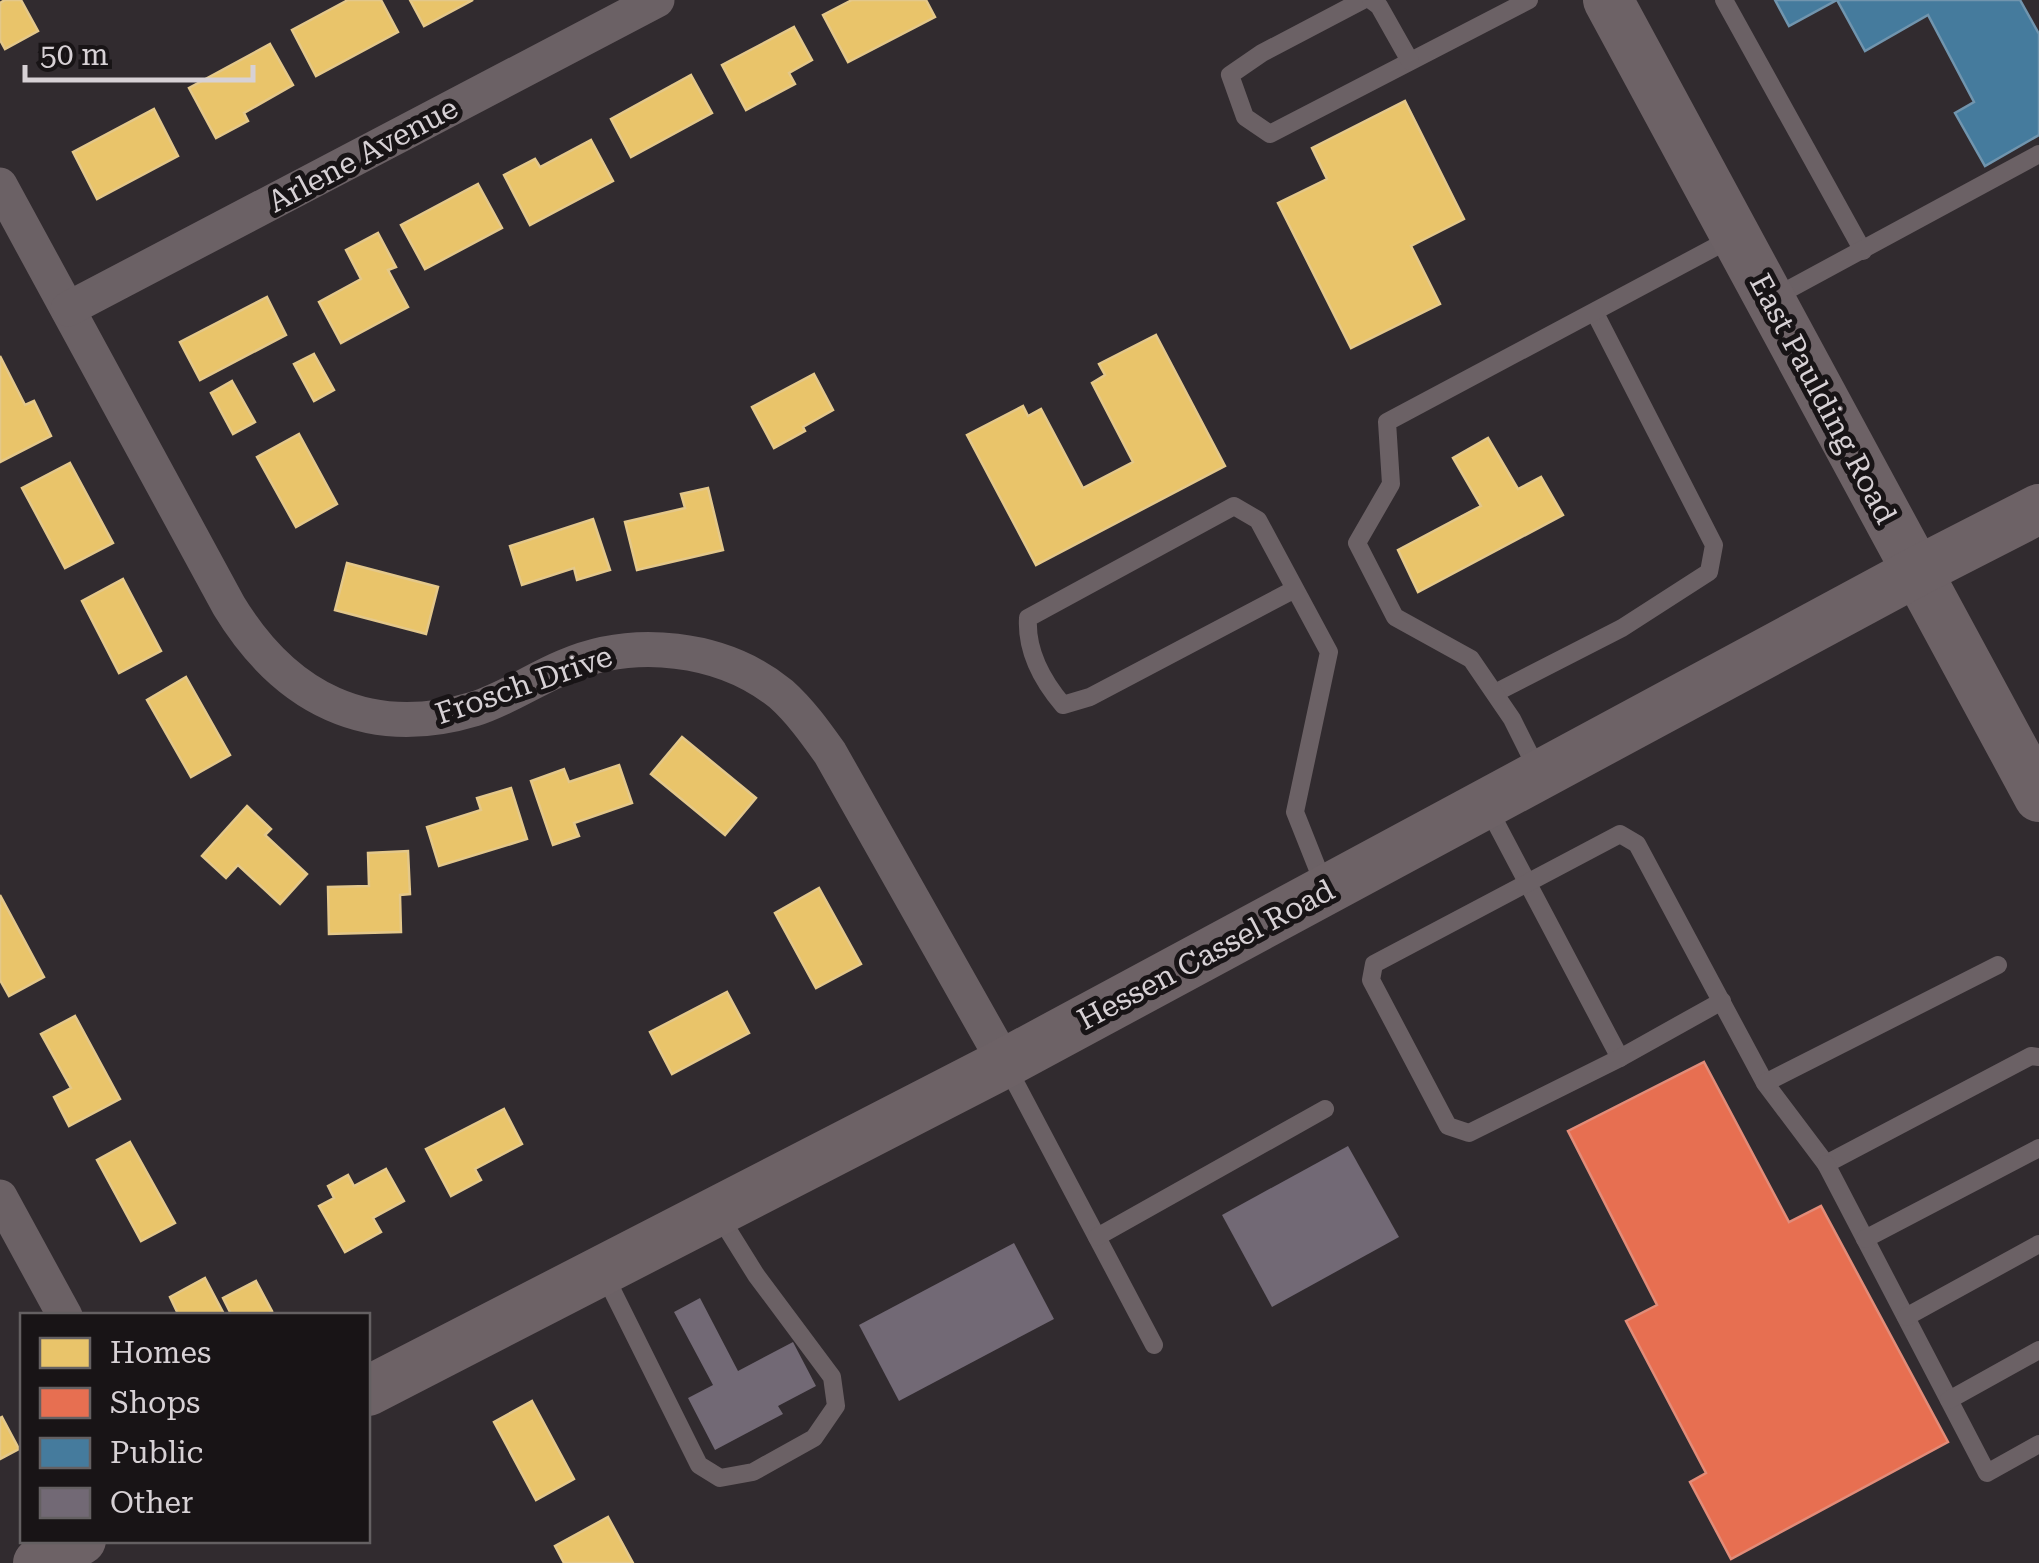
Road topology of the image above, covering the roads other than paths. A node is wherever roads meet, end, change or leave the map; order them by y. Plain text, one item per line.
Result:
1 (657, 0) edge
2 (1363, 0) edge
3 (1371, 0) edge
4 (1529, 0) edge
5 (1608, 0) edge
6 (1724, 0) edge
7 (1410, 61) junction
8 (2039, 154) edge
9 (0, 185) edge
10 (1735, 237) junction
11 (1862, 251) junction
12 (1770, 299) junction
13 (68, 309) junction
14 (1595, 313) junction
15 (2039, 509) edge
16 (1916, 572) junction
17 (1295, 589) junction
18 (1495, 693) junction
19 (1540, 774) junction
20 (2039, 797) edge
21 (1486, 803) junction
22 (1526, 881) junction
23 (1326, 890) junction
24 (1998, 966) dead end
25 (1722, 1001) junction
26 (2039, 1038) edge
27 (2035, 1056) edge
28 (1620, 1058) junction
29 (1005, 1062) junction
30 (1765, 1083) junction
31 (1325, 1109) dead end
32 (2039, 1148) edge
33 (1826, 1164) junction
34 (0, 1197) edge
35 (717, 1212) junction
36 (1098, 1238) junction
37 (1865, 1239) junction
38 (2039, 1244) edge
39 (602, 1269) junction
40 (63, 1313) edge
41 (1906, 1317) junction
42 (1154, 1345) dead end
43 (2039, 1350) edge
44 (370, 1390) edge
45 (1949, 1400) junction
46 (2039, 1444) edge
47 (75, 1543) edge
48 (38, 1563) edge

1 - 13 street, Arlene Avenue
2 - 7 lane
3 - 7 lane
4 - 7 lane
5 - 10 main road, East Paulding Road
6 - 11 lane
8 - 11 lane
9 - 13 street, Frosch Drive
10 - 12 main road, East Paulding Road
10 - 14 lane
11 - 12 lane
12 - 16 main road, East Paulding Road
13 - 29 street, Frosch Drive
14 - 18 lane
14 - 18 lane
15 - 16 main road, Hessen Cassel Road
16 - 19 main road, Hessen Cassel Road
16 - 20 main road, East Paulding Road
17 - 17 lane
17 - 23 lane
18 - 19 lane
19 - 21 main road, Hessen Cassel Road
21 - 22 lane
21 - 23 main road, Hessen Cassel Road
22 - 25 lane
22 - 28 lane
22 - 28 lane
23 - 29 main road, Hessen Cassel Road
24 - 30 lane
25 - 28 lane
25 - 30 lane
26 - 27 lane
27 - 33 lane
29 - 35 main road, Hessen Cassel Road
29 - 36 lane
30 - 33 lane
31 - 36 lane
32 - 37 lane
33 - 37 lane
34 - 40 street
35 - 39 main road, Hessen Cassel Road
35 - 39 lane
36 - 42 lane
37 - 41 lane
38 - 41 lane
39 - 44 main road, Hessen Cassel Road
41 - 45 lane
43 - 45 lane
45 - 46 lane
47 - 48 main road

